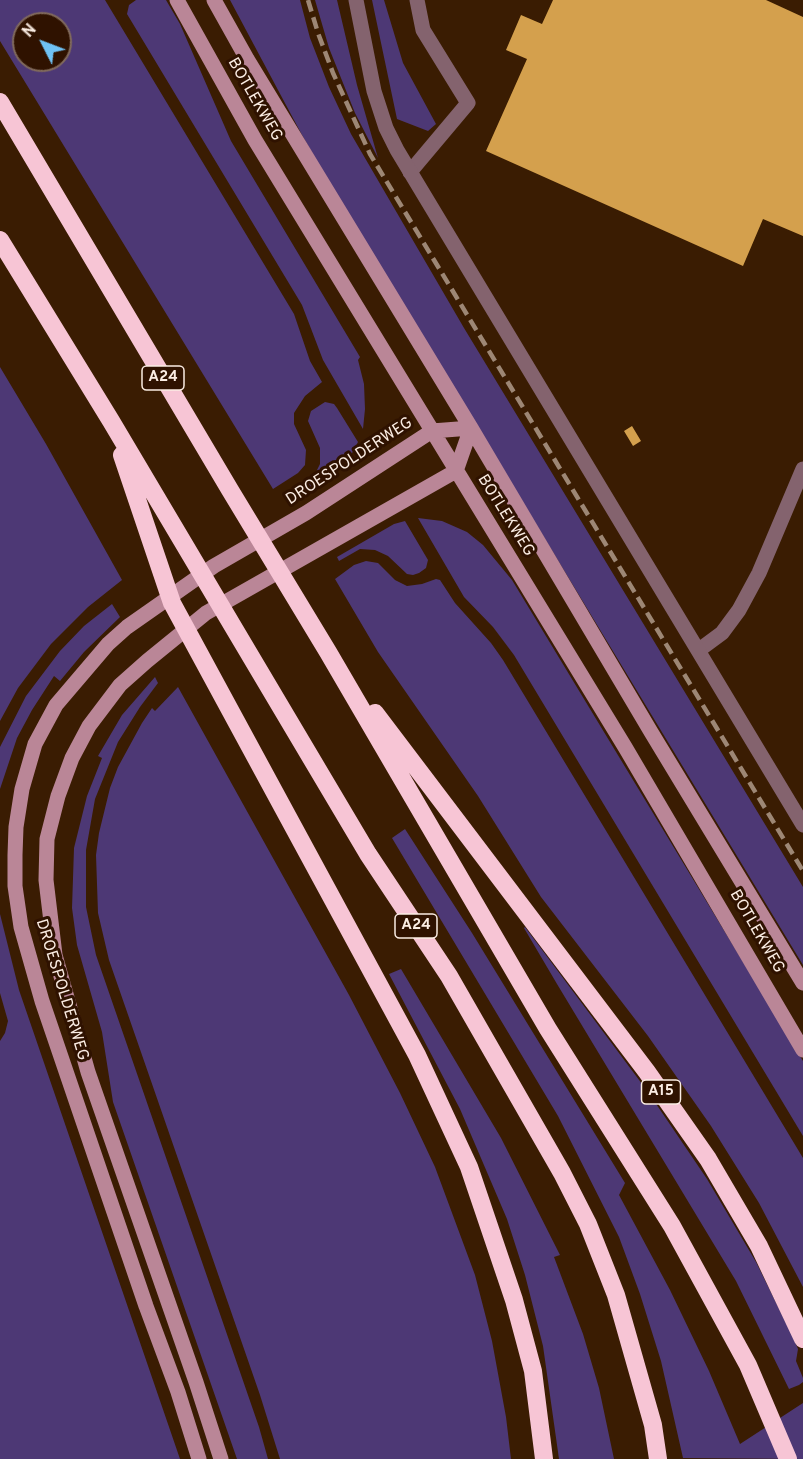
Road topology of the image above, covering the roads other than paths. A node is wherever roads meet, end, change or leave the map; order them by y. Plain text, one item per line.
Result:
1 (177, 0) edge
2 (214, 0) edge
3 (356, 0) edge
4 (417, 0) edge
5 (0, 102) edge
6 (410, 172) junction
7 (0, 240) edge
8 (111, 422) junction
9 (471, 428) junction
10 (432, 432) junction
11 (803, 469) edge
12 (456, 471) junction
13 (699, 650) junction
14 (328, 652) junction
15 (803, 825) edge
16 (803, 983) edge
17 (803, 1050) edge
18 (803, 1339) edge
19 (199, 1459) edge
20 (221, 1459) edge
21 (544, 1459) edge
22 (658, 1459) edge
23 (788, 1459) edge

1 - 10 main road, BOTLEKWEG
2 - 9 main road, BOTLEKWEG
3 - 6 street
4 - 6 street
5 - 14 highway, A24
6 - 13 street
7 - 8 highway, A24
8 - 21 highway, A24
8 - 22 highway, A24
9 - 10 main road, DROESPOLDERWEG
9 - 12 main road
9 - 16 main road, BOTLEKWEG
10 - 12 main road, BOTLEKWEG
10 - 19 main road, DROESPOLDERWEG
11 - 13 street
12 - 17 main road, BOTLEKWEG
12 - 20 main road, DROESPOLDERWEG
13 - 15 street
14 - 18 highway, A15
14 - 23 highway, A24

